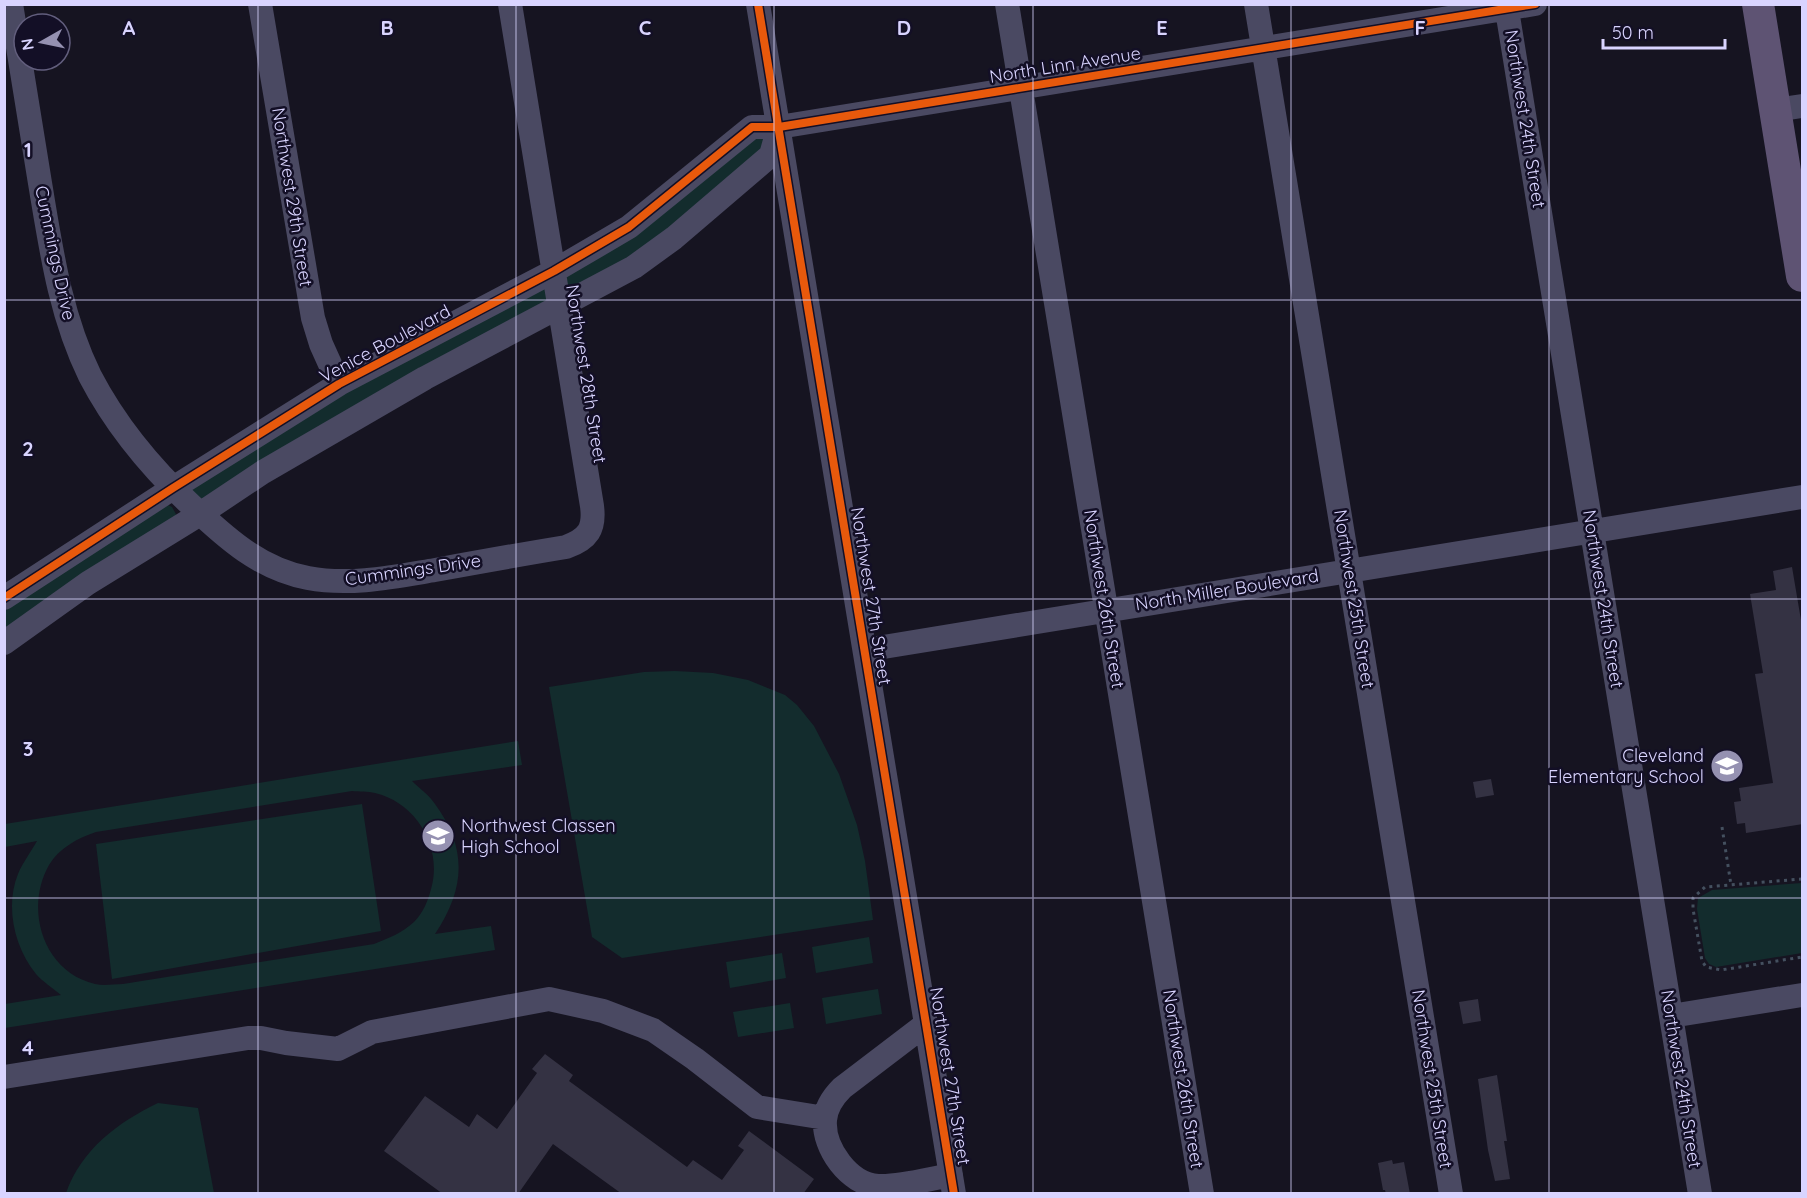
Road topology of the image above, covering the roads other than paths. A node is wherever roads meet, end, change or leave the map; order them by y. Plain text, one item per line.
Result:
1 (11, 4) edge
2 (260, 4) edge
3 (510, 4) edge
4 (758, 4) edge
5 (1007, 4) edge
6 (1256, 4) edge
7 (1535, 4) edge
8 (1758, 4) edge
9 (1506, 7) edge
10 (1263, 49) junction
11 (1021, 87) junction
12 (1789, 108) edge
13 (779, 127) junction
14 (554, 271) junction
15 (1803, 276) edge
16 (559, 308) junction
17 (339, 384) junction
18 (173, 488) junction
19 (1803, 497) edge
20 (200, 514) junction
21 (1592, 532) junction
22 (588, 534) joint
23 (1349, 570) junction
24 (4, 598) edge
25 (1106, 610) junction
26 (4, 644) edge
27 (865, 650) junction
28 (1803, 995) edge
29 (1671, 1016) junction
30 (926, 1024) junction
31 (4, 1077) edge
32 (825, 1118) junction
33 (952, 1184) edge
34 (1202, 1194) edge
35 (1451, 1194) edge
36 (1700, 1194) edge

1 - 18 street, Cummings Drive
2 - 17 street, Northwest 29th Street
3 - 14 street, Northwest 28th Street
4 - 13 street, Northwest 27th Street
5 - 11 street, Northwest 26th Street
6 - 10 street, Northwest 25th Street
7 - 9 street, North Linn Avenue
8 - 12 main road
9 - 10 street, North Linn Avenue
9 - 21 street, Northwest 24th Street
10 - 11 street, North Linn Avenue
10 - 23 street, Northwest 25th Street
11 - 13 street, North Linn Avenue
11 - 25 street, Northwest 26th Street
12 - 15 main road
13 - 14 street, Venice Boulevard
13 - 16 street
13 - 27 street, Northwest 27th Street
14 - 16 street, Northwest 28th Street
14 - 17 street, Venice Boulevard
16 - 20 street
16 - 22 street, Northwest 28th Street
17 - 18 street, Venice Boulevard
18 - 20 street, Cummings Drive
18 - 24 street, Venice Boulevard
19 - 21 street, North Miller Boulevard
20 - 22 street, Cummings Drive
20 - 26 street
21 - 23 street, North Miller Boulevard
21 - 29 street, Northwest 24th Street
23 - 25 street, North Miller Boulevard
23 - 35 street, Northwest 25th Street
25 - 27 street, North Miller Boulevard
25 - 34 street, Northwest 26th Street
27 - 30 street, Northwest 27th Street
28 - 29 street
29 - 36 street, Northwest 24th Street
30 - 32 street
30 - 33 street, Northwest 27th Street
31 - 32 street
32 - 33 street

